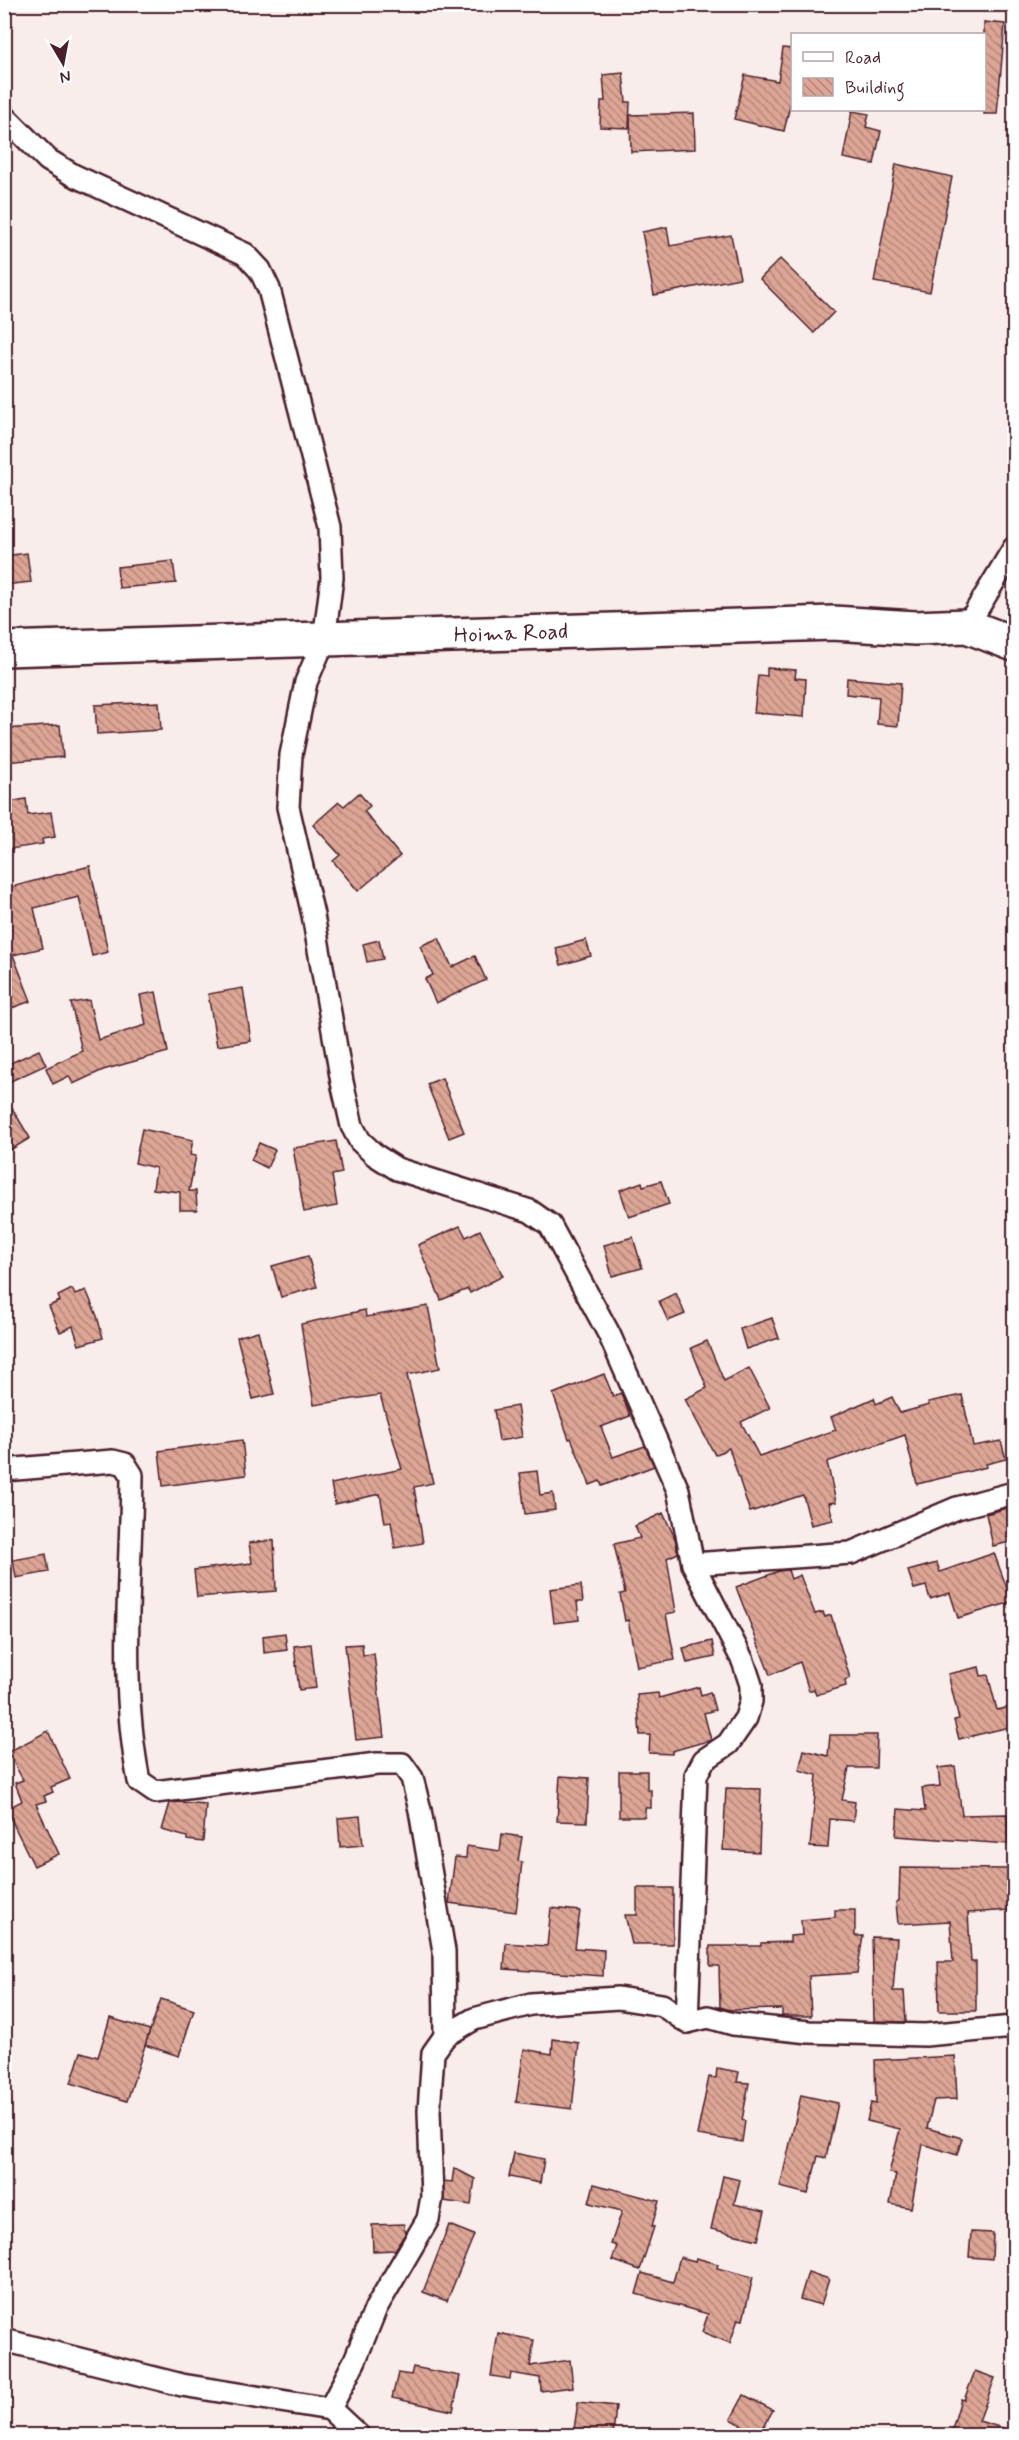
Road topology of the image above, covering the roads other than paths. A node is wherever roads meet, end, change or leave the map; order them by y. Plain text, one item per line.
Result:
1 (4, 116) edge
2 (1014, 548) edge
3 (967, 626) junction
4 (324, 640) junction
5 (1014, 644) edge
6 (4, 649) edge
7 (4, 1470) edge
8 (1014, 1493) edge
9 (693, 1564) junction
10 (687, 2022) junction
11 (1014, 2026) edge
12 (445, 2036) junction
13 (4, 2340) edge
14 (330, 2409) junction
15 (359, 2436) edge

1 - 4 street
2 - 3 street
3 - 4 main road, Hoima Road
3 - 5 main road, Hoima Road
4 - 6 main road, Hoima Road
4 - 9 street
7 - 12 street
8 - 9 street
9 - 10 street
10 - 11 street
10 - 12 street
12 - 14 street
13 - 14 street
14 - 15 street

